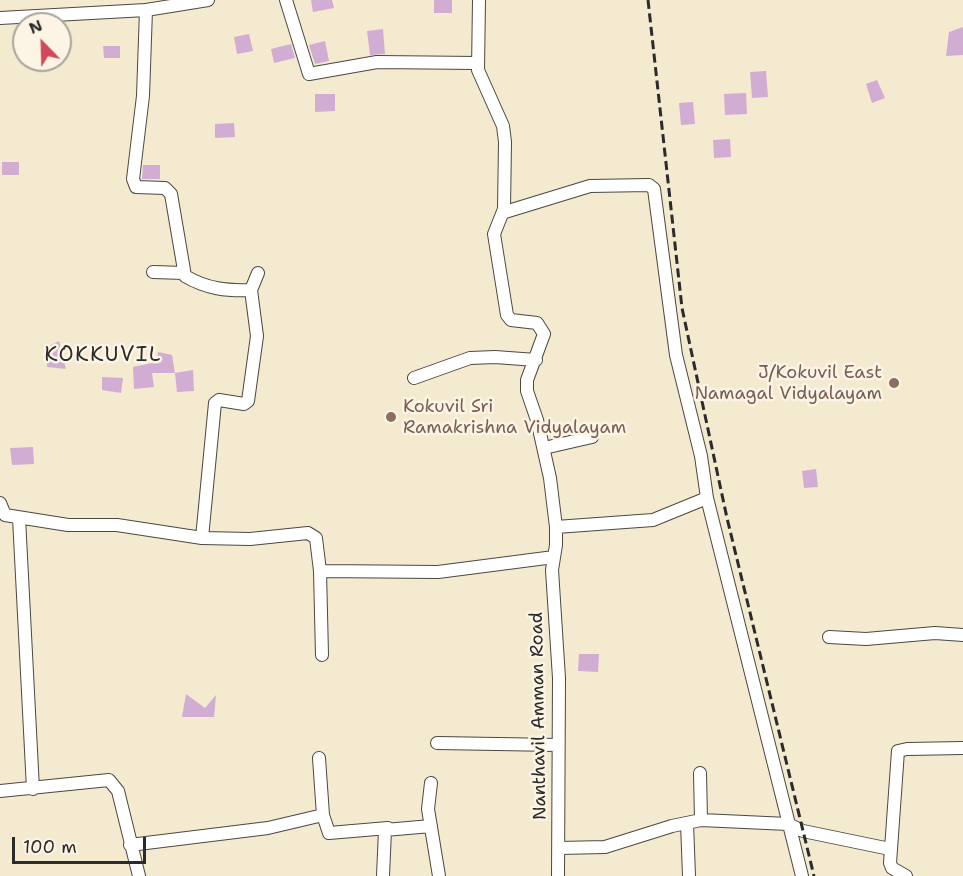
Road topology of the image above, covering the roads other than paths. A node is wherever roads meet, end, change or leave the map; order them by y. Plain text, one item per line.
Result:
1 (208, 0) edge
2 (286, 0) edge
3 (479, 0) edge
4 (146, 9) junction
5 (0, 18) edge
6 (477, 63) junction
7 (504, 209) junction
8 (153, 272) dead end
9 (184, 273) junction
10 (258, 273) dead end
11 (252, 291) junction
12 (536, 360) junction
13 (414, 378) dead end
14 (592, 437) dead end
15 (543, 448) junction
16 (707, 498) junction
17 (0, 503) edge
18 (19, 518) junction
19 (556, 527) junction
20 (202, 538) junction
21 (554, 557) junction
22 (320, 571) junction
23 (963, 635) edge
24 (829, 637) dead end
25 (322, 655) dead end
26 (436, 743) dead end
27 (557, 745) junction
28 (963, 748) edge
29 (319, 758) dead end
30 (700, 773) dead end
31 (431, 783) dead end
32 (33, 789) junction
33 (0, 791) edge
34 (323, 815) junction
35 (701, 820) junction
36 (687, 823) junction
37 (788, 824) junction
38 (431, 826) junction
39 (388, 828) junction
40 (130, 845) junction
41 (559, 848) junction
42 (890, 849) junction
43 (139, 876) edge
44 (383, 876) edge
45 (440, 876) edge
46 (558, 876) edge
47 (689, 876) edge
48 (802, 876) edge
49 (906, 876) edge

1 - 4 street
2 - 6 street
3 - 6 street
4 - 5 street
4 - 9 street
6 - 7 street
7 - 12 street, Nanthavil Amman Road
7 - 16 street
8 - 9 street
9 - 11 street
10 - 11 street
11 - 20 street
12 - 13 street
12 - 15 street, Nanthavil Amman Road
14 - 15 street
15 - 19 street, Nanthavil Amman Road
16 - 19 street
16 - 37 street
17 - 18 street
18 - 20 street
18 - 32 street
19 - 21 street, Nanthavil Amman Road
20 - 22 street
21 - 22 street
21 - 27 street, Nanthavil Amman Road
22 - 25 street
23 - 24 street
26 - 27 street
27 - 41 street, Nanthavil Amman Road
28 - 42 street
29 - 34 street
30 - 35 street
31 - 38 street
32 - 33 street
32 - 40 street
34 - 39 street
34 - 40 street
35 - 36 street
35 - 37 street
36 - 41 street
36 - 47 street
37 - 42 street
37 - 48 street
38 - 39 street
38 - 45 street
39 - 44 street
40 - 43 street
41 - 46 street, Nanthavil Amman Road
42 - 49 street

